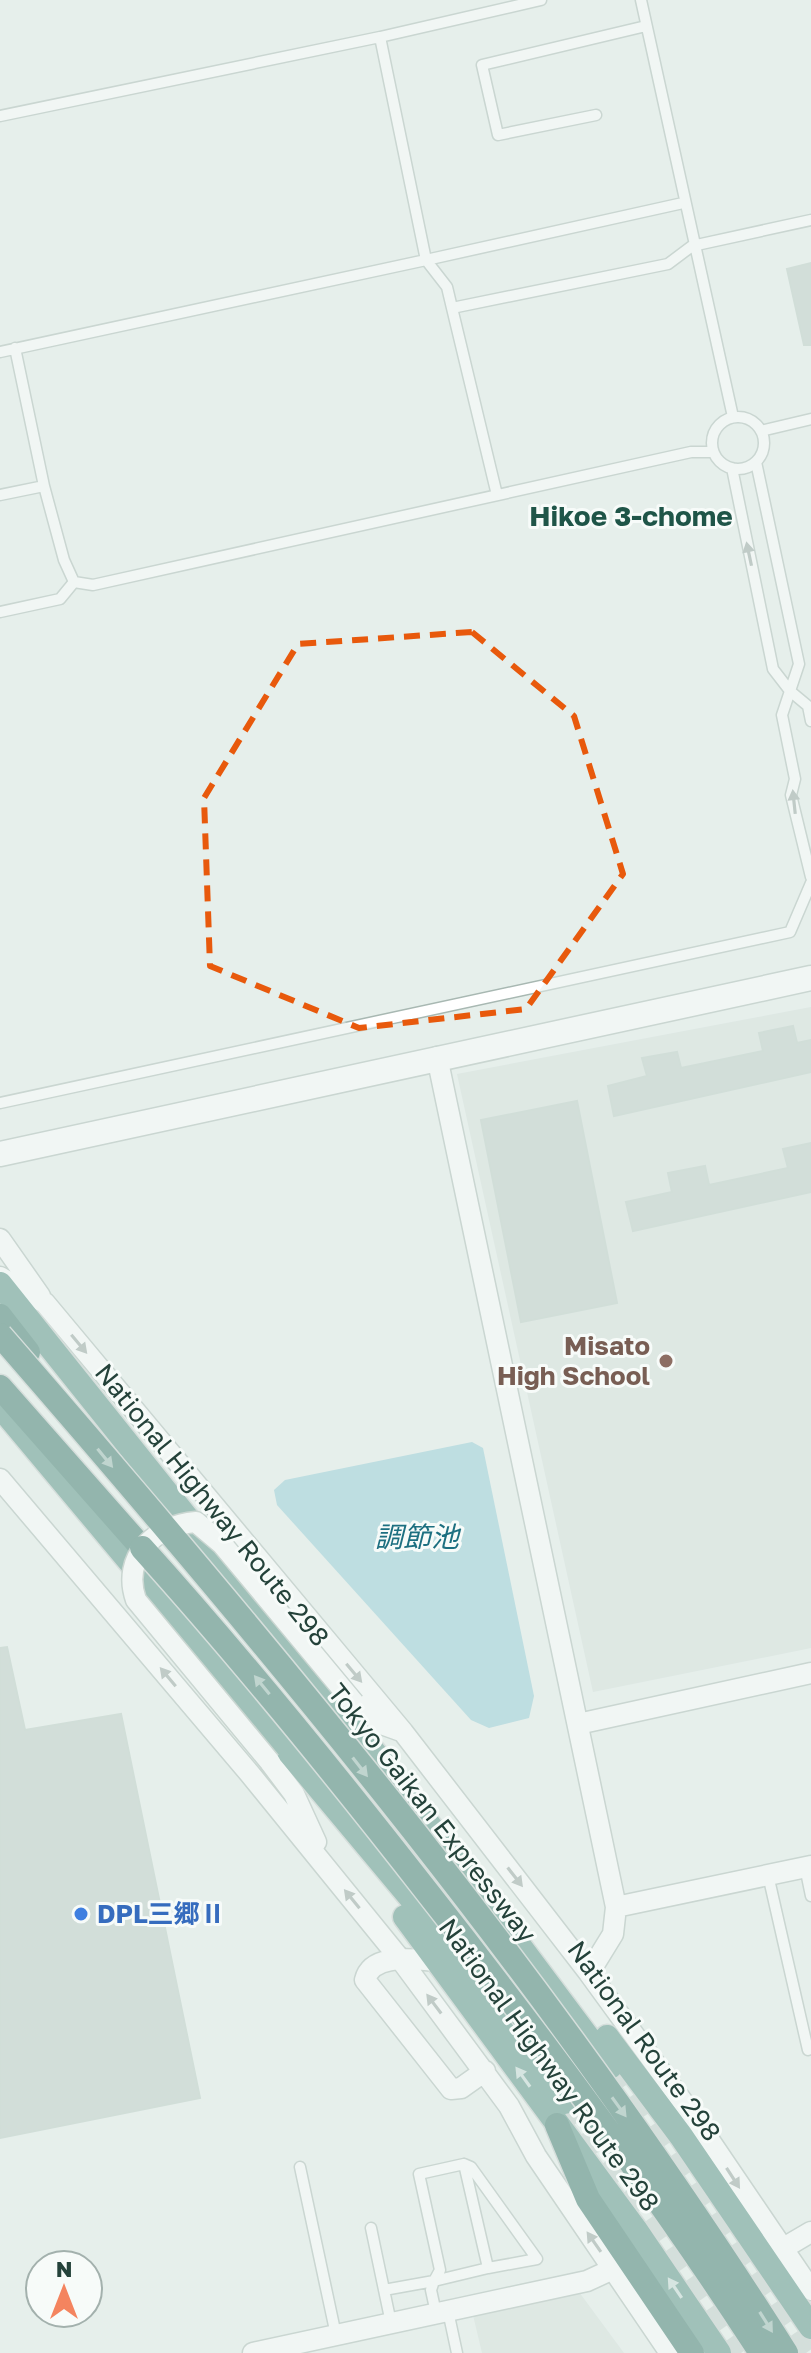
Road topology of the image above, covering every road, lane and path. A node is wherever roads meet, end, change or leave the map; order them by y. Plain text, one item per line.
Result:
1 (541, 0) edge
2 (641, 0) edge
3 (646, 26) junction
4 (380, 37) junction
5 (596, 115) dead end
6 (0, 116) edge
7 (683, 203) junction
8 (811, 220) edge
9 (692, 246) junction
10 (426, 260) junction
11 (452, 308) junction
12 (15, 348) junction
13 (0, 352) edge
14 (733, 417) junction
15 (811, 419) edge
16 (761, 431) junction
17 (713, 452) junction
18 (756, 462) junction
19 (732, 468) junction
20 (44, 486) junction
21 (0, 495) edge
22 (497, 495) junction
23 (74, 582) junction
24 (0, 612) edge
25 (790, 691) junction
26 (811, 721) edge
27 (811, 880) edge
28 (811, 978) edge
29 (437, 1057) junction
30 (0, 1103) edge
31 (0, 1154) edge
32 (0, 1239) edge
33 (0, 1277) edge
34 (0, 1284) edge
35 (45, 1303) junction
36 (0, 1316) edge
37 (0, 1335) edge
38 (0, 1387) edge
39 (0, 1406) edge
40 (79, 1426) junction
41 (0, 1479) edge
42 (811, 1673) edge
43 (578, 1724) junction
44 (403, 1732) junction
45 (385, 1766) junction
46 (336, 1808) junction
47 (808, 1867) edge
48 (330, 1872) junction
49 (768, 1875) junction
50 (811, 1896) edge
51 (616, 1907) junction
52 (401, 1960) junction
53 (438, 1961) junction
54 (589, 1973) junction
55 (808, 2050) dead end
56 (610, 2067) tunnel mouth
57 (485, 2071) junction
58 (561, 2114) junction
59 (687, 2126) junction
60 (464, 2164) junction
61 (300, 2167) dead end
62 (371, 2228) dead end
63 (811, 2232) edge
64 (782, 2249) junction
65 (488, 2268) junction
66 (613, 2269) junction
67 (434, 2281) junction
68 (384, 2290) junction
69 (811, 2290) edge
70 (442, 2312) junction
71 (391, 2323) junction
72 (811, 2327) edge
73 (336, 2335) junction
74 (282, 2350) edge
75 (253, 2353) edge
76 (457, 2353) edge
77 (670, 2353) edge
78 (692, 2353) edge
79 (719, 2353) edge
80 (761, 2353) edge
81 (786, 2353) edge

1 - 4 lane
2 - 3 lane
3 - 5 lane
3 - 7 lane
4 - 6 lane
4 - 10 lane
7 - 9 lane
7 - 10 lane
8 - 9 lane
9 - 11 lane
9 - 14 lane
10 - 11 lane
10 - 12 lane
11 - 22 lane
12 - 13 lane
12 - 20 lane
14 - 16 lane
14 - 17 lane
15 - 16 lane
16 - 18 lane
17 - 19 lane
17 - 22 lane
18 - 19 lane
18 - 25 lane
25 -> 19 lane
20 - 21 lane
20 - 23 lane
22 - 23 lane
23 - 24 lane
25 - 26 lane
27 -> 25 lane
27 - 30 lane
28 - 29 street
29 - 31 street
29 - 43 street
32 - 35 street
33 - 35 street
34 - 45 highway, National Highway Route 298
35 -> 44 street
36 - 40 highway, bridge
37 - 40 highway, Tokyo Gaikan Expressway, bridge
80 -> 38 highway, Tokyo Gaikan Expressway, bridge
39 - 46 highway, National Highway Route 298
40 -> 81 highway, Tokyo Gaikan Expressway, bridge
48 -> 41 street
42 - 43 street
43 - 51 street
44 - 48 street, bridge
44 -> 54 street
45 - 56 highway, National Highway Route 298
45 - 59 highway, National Route 298
46 - 53 highway, National Highway Route 298
46 - 58 highway, National Highway Route 298
47 - 49 street
47 - 50 lane
52 -> 48 street
49 - 51 street
49 - 55 lane
51 - 54 street
52 - 53 street
57 -> 52 street
52 - 57 street
58 -> 53 highway, National Highway Route 298
54 - 59 street
66 -> 57 street
58 - 78 highway
79 -> 58 highway, National Highway Route 298
59 -> 64 street
59 - 72 highway, National Route 298
60 - 65 lane
60 - 65 lane
60 - 67 lane
61 - 73 lane
62 - 68 lane
63 - 64 street
64 - 69 street
65 - 67 lane
66 - 70 street
66 - 77 street
67 - 68 lane
67 - 70 lane
68 - 71 lane
70 - 71 street
70 - 76 lane
71 - 73 street
73 - 74 street
74 - 75 street

